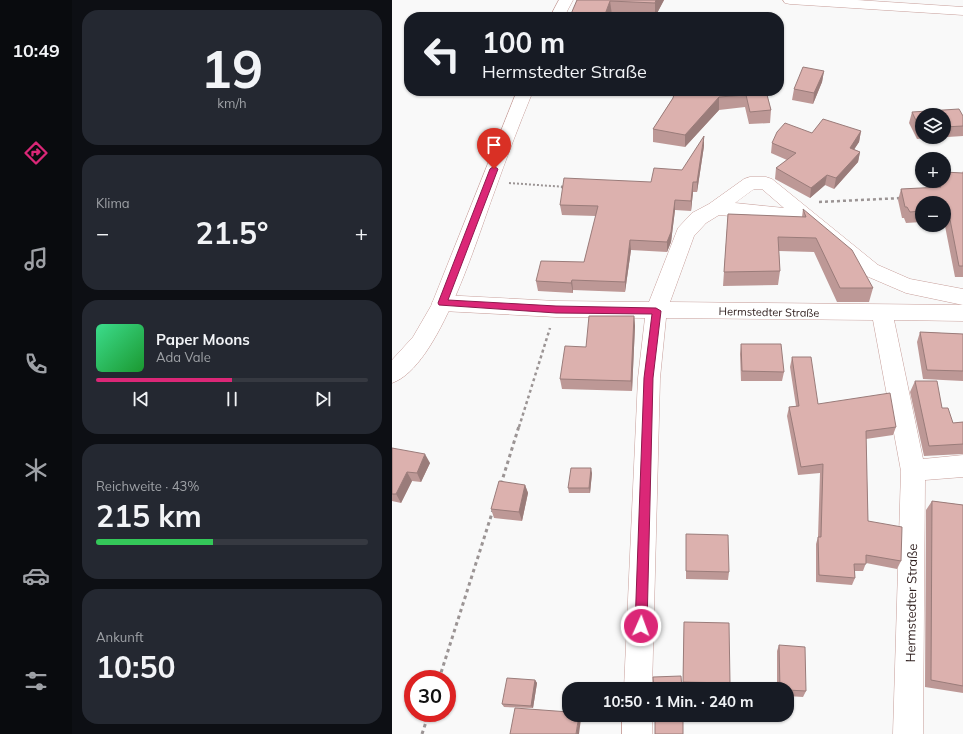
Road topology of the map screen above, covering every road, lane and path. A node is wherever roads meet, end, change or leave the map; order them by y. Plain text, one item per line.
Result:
1 (566, 0) edge
2 (790, 0) edge
3 (963, 10) edge
4 (560, 12) edge
5 (523, 96) edge
6 (488, 182) junction
7 (568, 187) edge
8 (909, 198) edge
9 (792, 203) junction
10 (716, 208) junction
11 (807, 216) junction
12 (963, 297) edge
13 (442, 303) junction
14 (556, 309) junction
15 (656, 311) junction
16 (882, 313) junction
17 (963, 313) edge
18 (392, 374) edge
19 (963, 466) edge
20 (913, 471) junction
21 (499, 490) edge
22 (494, 506) edge
23 (442, 670) edge
24 (638, 682) edge
25 (426, 722) edge
26 (637, 722) edge
27 (422, 734) edge
28 (637, 734) edge
29 (908, 734) edge

1 - 4 street
2 - 3 street
5 - 6 street
6 - 7 path
6 - 13 street
8 - 9 path
9 - 10 street
9 - 11 street
10 - 11 street
10 - 15 street
11 - 12 street
13 - 14 street, Hermstedter Straße
13 - 18 street
14 - 15 street, Hermstedter Straße
14 - 21 path
15 - 16 street, Hermstedter Straße
15 - 24 street
16 - 17 street, Hermstedter Straße
16 - 20 street, Hermstedter Straße
19 - 20 street
20 - 29 street, Hermstedter Straße
22 - 23 path
25 - 27 path
26 - 28 street

